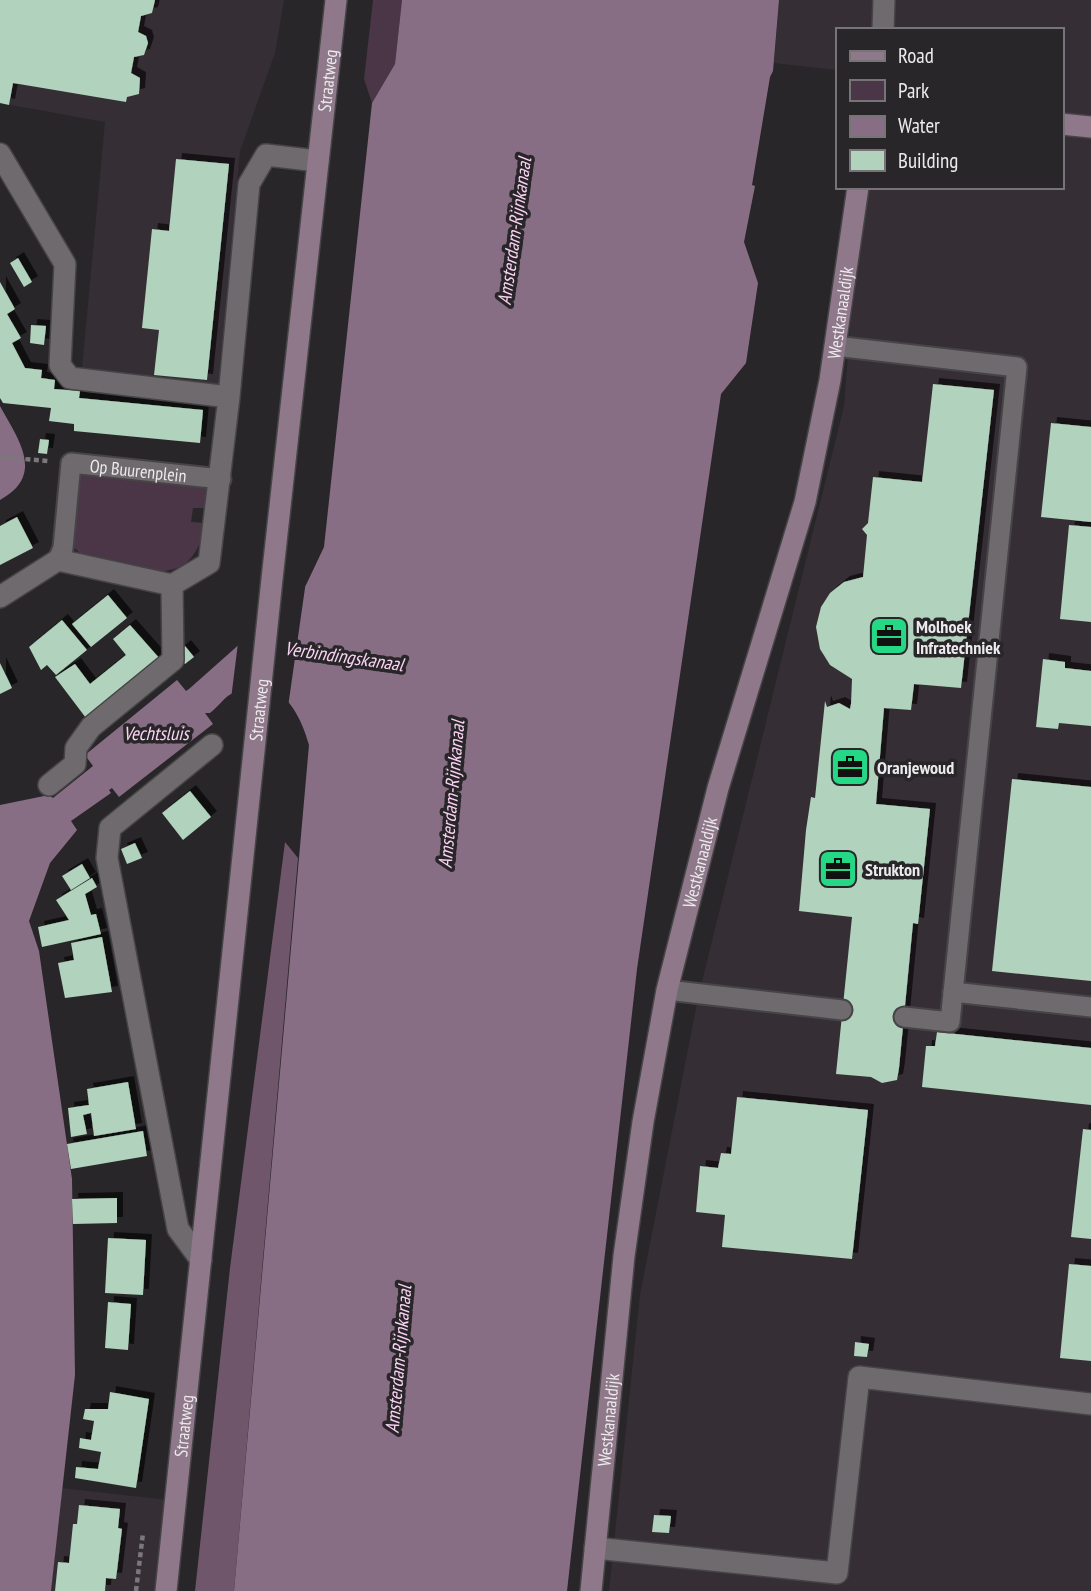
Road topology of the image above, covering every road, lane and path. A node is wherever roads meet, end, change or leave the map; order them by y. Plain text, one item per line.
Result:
1 (336, 0) edge
2 (884, 0) edge
3 (883, 28) edge
4 (1063, 124) edge
5 (1091, 127) edge
6 (0, 154) edge
7 (318, 161) junction
8 (858, 189) edge
9 (835, 346) junction
10 (229, 397) junction
11 (0, 457) edge
12 (29, 460) dead end
13 (222, 468) junction
14 (58, 560) junction
15 (172, 585) junction
16 (0, 597) edge
17 (212, 745) dead end
18 (49, 785) dead end
19 (667, 990) junction
20 (953, 992) junction
21 (1091, 1007) edge
22 (842, 1010) dead end
23 (904, 1017) dead end
24 (201, 1260) junction
25 (1091, 1404) edge
26 (595, 1548) junction
27 (166, 1591) edge
28 (591, 1591) edge

1 - 7 main road, Straatweg
2 - 3 street
4 - 5 main road
6 - 10 street
7 - 10 street
7 - 24 main road, Straatweg
8 - 9 main road, Westkanaaldijk
9 - 19 main road, Westkanaaldijk
9 - 20 lane
10 - 13 street
11 - 12 path
13 - 14 lane, Op Buurenplein
13 - 15 street
14 - 15 street
14 - 16 street
15 - 18 street
17 - 24 street
19 - 22 lane
19 - 26 main road, Westkanaaldijk
20 - 21 lane
20 - 23 lane
24 - 27 main road, Straatweg
25 - 26 street
26 - 28 main road, Westkanaaldijk

